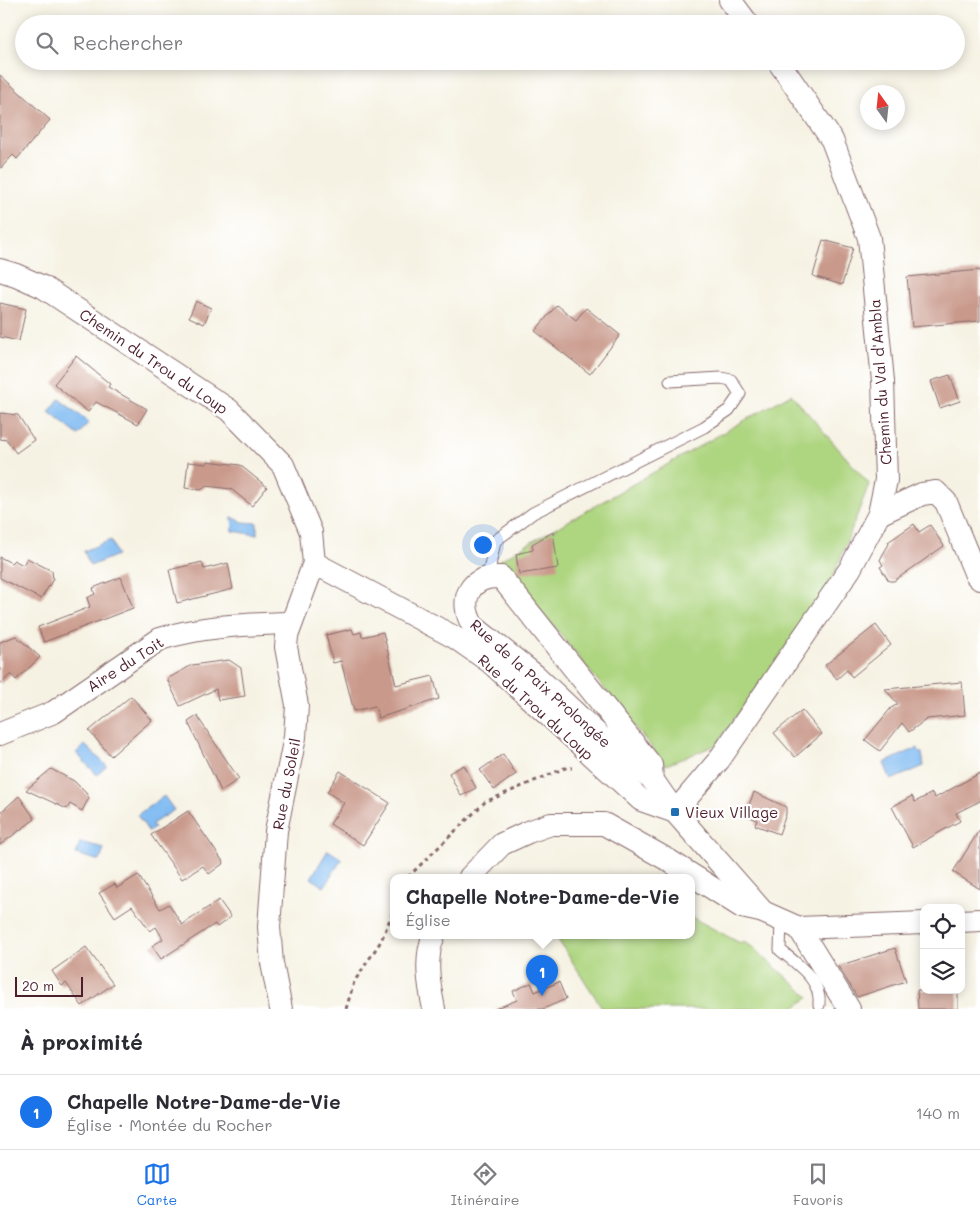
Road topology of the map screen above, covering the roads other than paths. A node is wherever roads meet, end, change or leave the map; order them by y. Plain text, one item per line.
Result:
1 (730, 0) edge
2 (741, 15) edge
3 (784, 70) edge
4 (0, 270) edge
5 (670, 381) dead end
6 (879, 514) junction
7 (314, 563) junction
8 (488, 576) junction
9 (980, 579) edge
10 (291, 623) junction
11 (0, 734) edge
12 (652, 779) junction
13 (674, 812) junction
14 (473, 874) edge
15 (690, 874) edge
16 (695, 877) edge
17 (781, 920) junction
18 (980, 920) edge
19 (965, 921) edge
20 (920, 923) edge
21 (432, 939) edge
22 (819, 1006) dead end
23 (281, 1009) edge
24 (434, 1009) edge
25 (849, 1009) edge

1 - 2 street
3 - 6 street, Chemin du Val d'Ambla
4 - 7 street, Chemin du Trou du Loup
5 - 8 lane
6 - 9 street
6 - 13 street, Chemin du Val d'Ambla
7 - 10 street, Rue du Soleil
7 - 13 street, Rue du Trou du Loup
8 - 12 street, Rue de la Paix Prolongée
8 - 12 street, Rue de la Paix Prolongée
10 - 11 street, Aire du Toit
10 - 23 street, Rue du Soleil
12 - 13 street, Rue de la Paix Prolongée
13 - 17 street, Rue de la Paix Prolongée
14 - 15 street
16 - 17 street
17 - 20 street
17 - 22 lane
17 - 25 street, Rue de la Paix Prolongée
18 - 19 street
21 - 24 street

